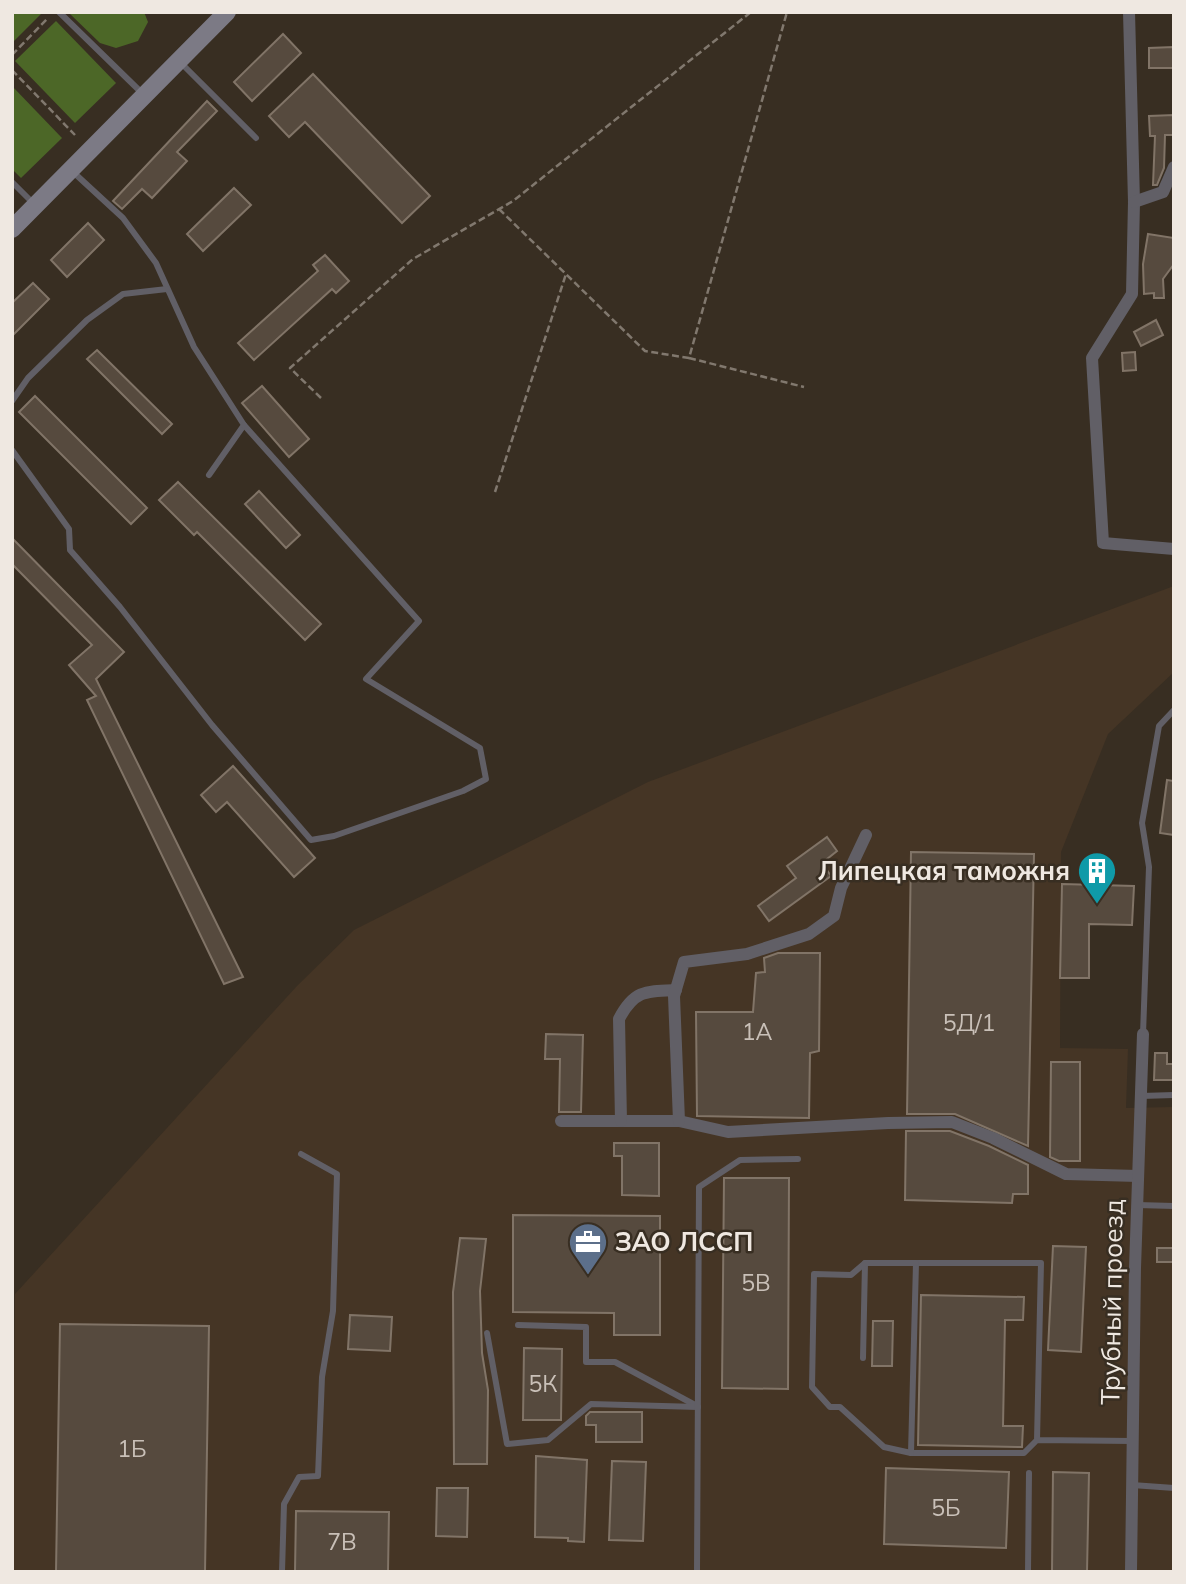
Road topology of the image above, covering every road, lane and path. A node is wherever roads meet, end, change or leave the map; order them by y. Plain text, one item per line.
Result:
1 (60, 12) edge
2 (227, 12) edge
3 (751, 12) edge
4 (787, 12) edge
5 (1129, 12) edge
6 (47, 19) dead end
7 (12, 55) edge
8 (179, 61) junction
9 (12, 69) edge
10 (145, 95) junction
11 (75, 135) dead end
12 (256, 138) dead end
13 (1174, 167) edge
14 (71, 170) junction
15 (12, 182) edge
16 (1134, 202) junction
17 (35, 205) junction
18 (499, 209) junction
19 (12, 229) edge
20 (566, 274) junction
21 (167, 289) junction
22 (689, 358) junction
23 (804, 387) dead end
24 (321, 398) dead end
25 (12, 401) edge
26 (244, 425) junction
27 (12, 450) edge
28 (209, 475) dead end
29 (495, 492) dead end
30 (1174, 549) edge
31 (1174, 710) edge
32 (866, 835) dead end
33 (676, 990) junction
34 (1143, 1034) joint
35 (1141, 1096) junction
36 (1174, 1096) edge
37 (561, 1121) dead end
38 (621, 1121) junction
39 (678, 1121) junction
40 (301, 1154) dead end
41 (798, 1159) dead end
42 (1138, 1176) junction
43 (1137, 1205) junction
44 (1174, 1206) edge
45 (865, 1263) junction
46 (916, 1264) junction
47 (518, 1325) dead end
48 (487, 1333) dead end
49 (863, 1358) dead end
50 (698, 1407) junction
51 (1037, 1440) junction
52 (1132, 1441) junction
53 (911, 1453) junction
54 (1029, 1473) dead end
55 (1132, 1485) junction
56 (1174, 1488) edge
57 (282, 1572) edge
58 (696, 1572) edge
59 (1028, 1572) edge
60 (1131, 1572) edge

1 - 10 lane
2 - 8 street
3 - 18 path
4 - 22 path
5 - 16 street
6 - 7 path
8 - 10 street
8 - 12 lane
9 - 11 path
10 - 14 street
13 - 16 street
14 - 17 street
14 - 21 lane
15 - 17 lane
16 - 30 street
17 - 19 street
18 - 20 path
18 - 24 path
20 - 22 path
20 - 29 path
21 - 25 lane
21 - 26 lane
22 - 23 path
26 - 27 lane
26 - 28 lane
31 - 34 lane
32 - 33 street
33 - 38 street
33 - 39 street
34 - 35 street, Трубный проезд
35 - 36 lane
35 - 42 street, Трубный проезд
37 - 38 street
38 - 39 street
39 - 42 street
40 - 57 lane
41 - 50 lane
42 - 43 street, Трубный проезд
43 - 44 lane
43 - 52 street, Трубный проезд
45 - 46 lane
45 - 49 lane
45 - 53 lane
46 - 51 lane
46 - 53 lane
47 - 50 lane
48 - 50 lane
50 - 58 lane
51 - 52 lane
51 - 53 lane
52 - 55 street, Трубный проезд
54 - 59 lane
55 - 56 lane
55 - 60 street, Трубный проезд

